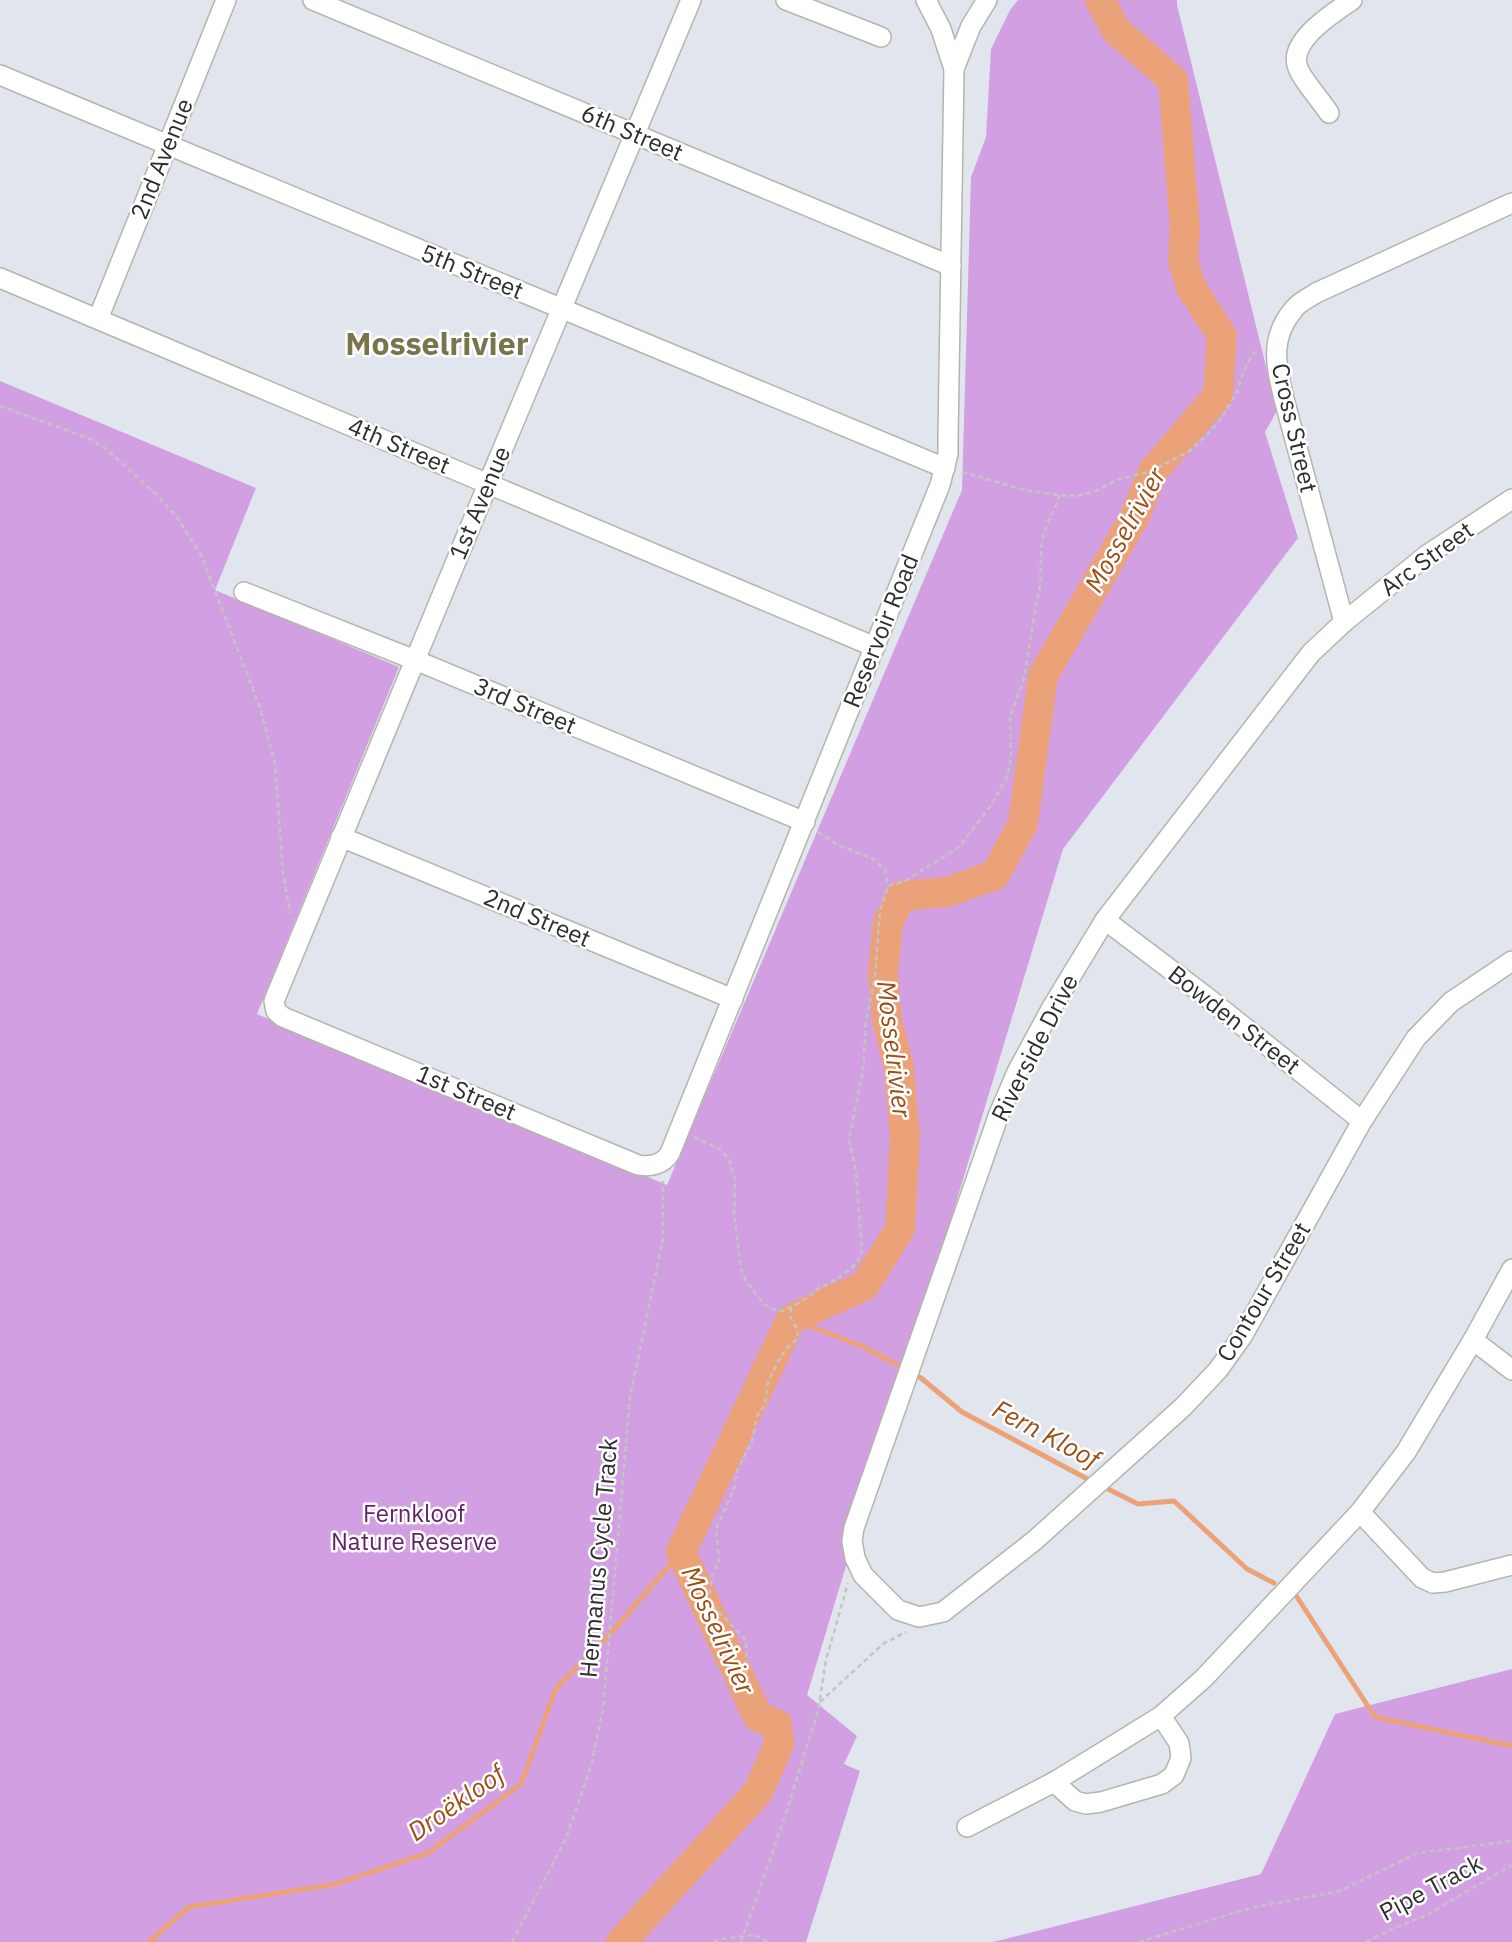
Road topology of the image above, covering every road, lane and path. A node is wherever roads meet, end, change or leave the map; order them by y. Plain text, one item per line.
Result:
1 (226, 0) edge
2 (313, 0) edge
3 (691, 0) edge
4 (786, 0) edge
5 (926, 0) edge
6 (987, 0) edge
7 (1353, 0) edge
8 (881, 37) dead end
9 (954, 69) junction
10 (0, 75) edge
11 (1329, 113) dead end
12 (636, 135) junction
13 (168, 146) junction
14 (1512, 203) edge
15 (951, 266) junction
16 (0, 278) edge
17 (562, 309) junction
18 (99, 319) junction
19 (1276, 344) junction
20 (0, 406) edge
21 (945, 468) junction
22 (488, 484) junction
23 (1059, 495) junction
24 (1512, 499) edge
25 (244, 592) dead end
26 (1344, 622) junction
27 (876, 647) junction
28 (415, 660) junction
29 (804, 822) junction
30 (341, 837) junction
31 (888, 887) junction
32 (1105, 920) junction
33 (296, 946) junction
34 (1512, 961) edge
35 (733, 999) junction
36 (274, 1007) joint
37 (1362, 1121) junction
38 (679, 1132) junction
39 (662, 1162) junction
40 (1512, 1269) edge
41 (791, 1307) junction
42 (1473, 1340) junction
43 (1512, 1370) edge
44 (1360, 1512) junction
45 (855, 1558) junction
46 (1512, 1565) edge
47 (907, 1631) dead end
48 (748, 1682) dead end
49 (819, 1702) junction
50 (1161, 1716) junction
51 (1054, 1782) junction
52 (967, 1827) dead end
53 (1512, 1841) edge
54 (1512, 1865) edge
55 (743, 1937) junction
56 (512, 1942) edge
57 (714, 1942) edge
58 (741, 1942) edge
59 (768, 1942) edge
60 (1139, 1942) edge
61 (1366, 1942) edge

1 - 13 street, 2nd Avenue
2 - 12 street, 6th Street
3 - 12 street, 1st Avenue
4 - 8 street
5 - 9 street, Reservoir Road
6 - 9 street, Reservoir Road
7 - 11 street
9 - 15 street, Reservoir Road
10 - 13 street, 5th Street
12 - 15 street, 6th Street
12 - 17 street, 1st Avenue
13 - 17 street, 5th Street
13 - 18 street, 2nd Avenue
14 - 19 street, Cross Street
15 - 21 street, Reservoir Road
16 - 18 street, 4th Street
17 - 21 street, 5th Street
17 - 22 street, 1st Avenue
18 - 22 street, 4th Street
19 - 23 path
19 - 26 street, Cross Street
20 - 33 path
21 - 23 path
21 - 27 street, Reservoir Road
22 - 27 street, 4th Street
22 - 28 street, 1st Avenue
23 - 31 path
24 - 26 street, Arc Street
25 - 28 street, 3rd Street
26 - 32 street, Riverside Drive
27 - 29 street, Reservoir Road
28 - 29 street, 3rd Street
28 - 30 street, 1st Avenue
29 - 31 path
29 - 35 street, Reservoir Road
30 - 33 street, 1st Avenue
30 - 35 street, 2nd Street
31 - 41 path
32 - 37 street, Bowden Street
32 - 45 street, Riverside Drive
33 - 36 street, 1st Avenue
34 - 37 street, Contour Street
35 - 38 street, Reservoir Road
36 - 39 street, 1st Street
37 - 45 street, Contour Street
38 - 39 street, Reservoir Road
38 - 41 path
39 - 56 path, Hermanus Cycle Track
40 - 42 street
41 - 48 path
42 - 43 street
42 - 44 street
44 - 46 street
44 - 50 street
45 - 49 path
47 - 49 path
49 - 55 path
50 - 51 street
50 - 51 street
51 - 52 street
53 - 60 path
54 - 61 path, Pipe Track
55 - 57 path
55 - 58 path
55 - 59 path

